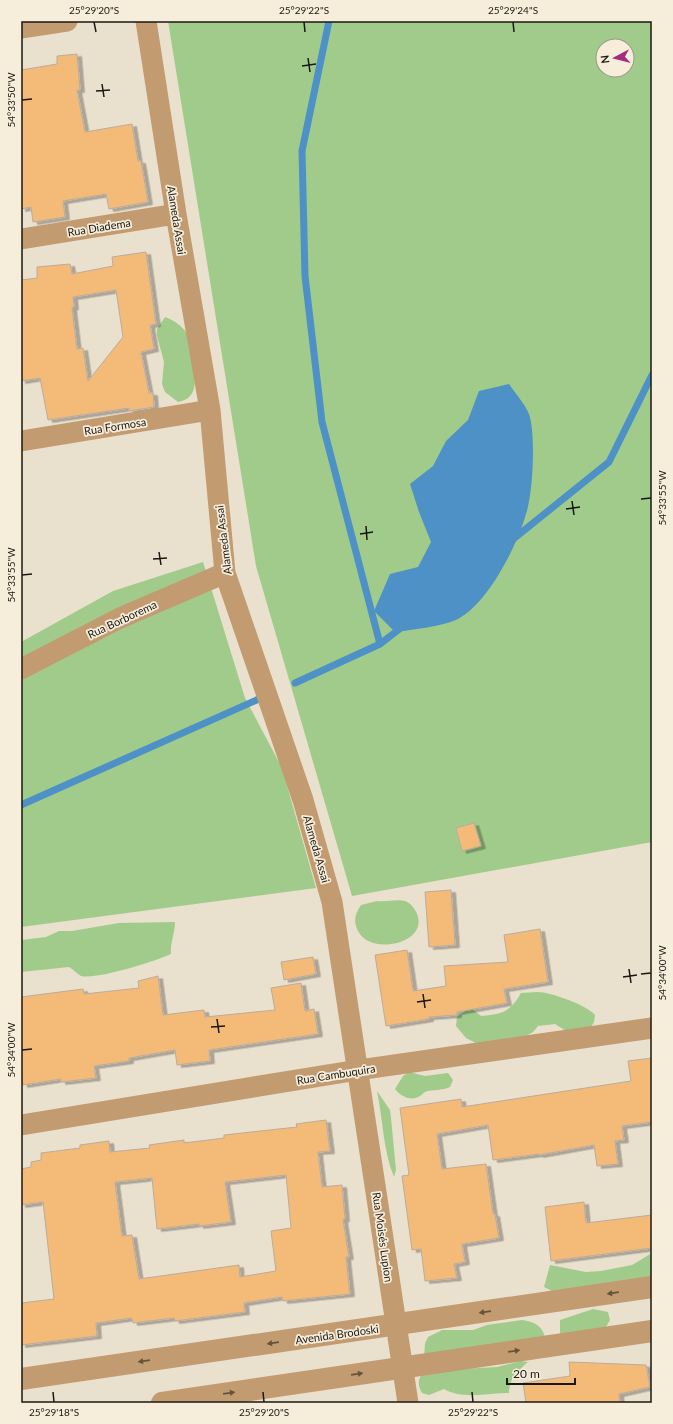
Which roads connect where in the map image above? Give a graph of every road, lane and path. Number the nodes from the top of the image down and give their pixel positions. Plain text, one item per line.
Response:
1 (68, 21) edge
2 (146, 21) edge
3 (21, 28) edge
4 (176, 214) junction
5 (21, 239) edge
6 (210, 410) junction
7 (21, 441) edge
8 (225, 573) junction
9 (21, 669) edge
10 (652, 1028) edge
11 (358, 1070) junction
12 (21, 1125) edge
13 (652, 1288) edge
14 (396, 1325) junction
15 (652, 1331) edge
16 (402, 1367) junction
17 (21, 1379) edge
18 (162, 1403) edge
19 (408, 1403) edge

1 - 3 street
2 - 4 street, Alameda Assai
4 - 5 street, Rua Diadema
4 - 6 street, Alameda Assai
6 - 7 street, Rua Formosa
6 - 8 street, Alameda Assai
8 - 9 street, Rua Borborema
8 - 11 street, Alameda Assai
10 - 11 street, Rua Cambuquira
11 - 12 street, Rua Cambuquira
11 - 14 street, Rua Moisés Lupion
13 -> 14 street, Avenida Brodoski
14 - 16 street, Rua Moisés Lupion
14 -> 17 street, Avenida Brodoski
16 -> 15 street
18 -> 16 street
16 - 19 street, Rua Moisés Lupion

